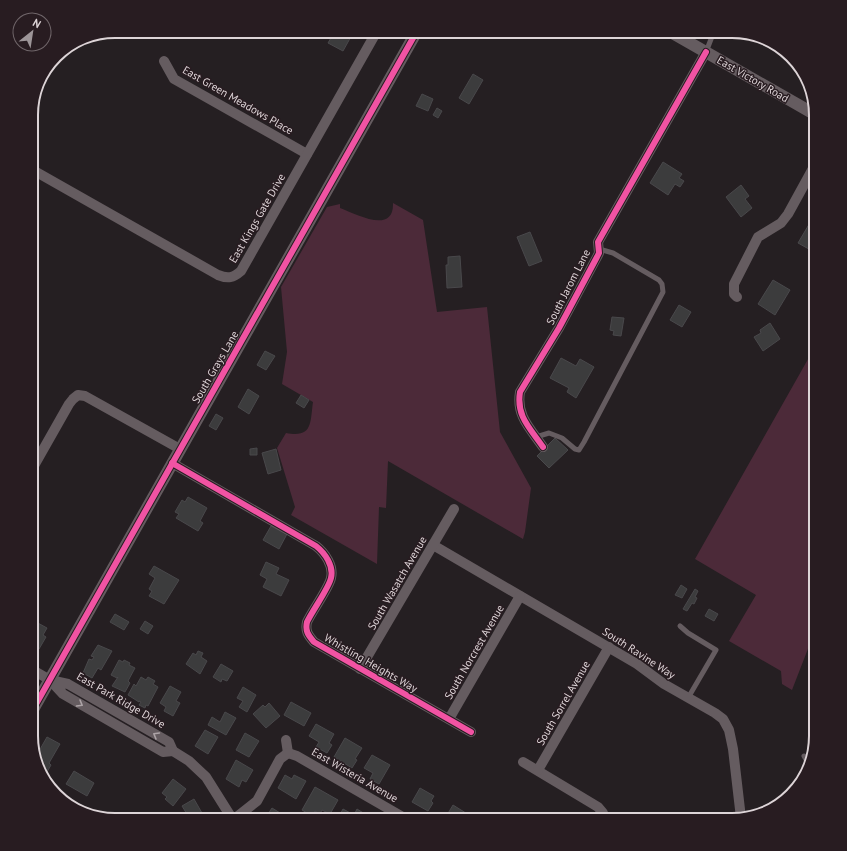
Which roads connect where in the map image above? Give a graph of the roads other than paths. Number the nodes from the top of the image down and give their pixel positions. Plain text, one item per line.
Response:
1 (373, 38) edge
2 (413, 38) edge
3 (681, 38) edge
4 (711, 38) edge
5 (706, 52) junction
6 (164, 61) dead end
7 (809, 111) edge
8 (307, 154) junction
9 (38, 173) edge
10 (809, 176) edge
11 (599, 249) junction
12 (737, 297) dead end
13 (536, 437) junction
14 (543, 447) dead end
15 (180, 449) junction
16 (38, 459) edge
17 (172, 463) junction
18 (454, 509) dead end
19 (432, 545) junction
20 (520, 596) junction
21 (680, 626) dead end
22 (609, 648) junction
23 (360, 669) junction
24 (38, 673) edge
25 (50, 680) junction
26 (688, 698) junction
27 (38, 701) edge
28 (448, 719) junction
29 (471, 732) dead end
30 (286, 740) dead end
31 (288, 753) junction
32 (804, 756) dead end
33 (806, 759) edge
34 (523, 762) dead end
35 (538, 770) junction
36 (740, 812) edge
37 (228, 813) edge
38 (241, 813) edge
39 (396, 813) edge
40 (602, 813) edge

1 - 8 street, East Kings Gate Drive
2 - 15 street, South Grays Lane
3 - 5 street, East Victory Road
4 - 5 lane
5 - 7 street, East Victory Road
5 - 11 street, South Jarom Lane
6 - 8 street, East Green Meadows Place
8 - 9 street, East Kings Gate Drive
10 - 12 street
11 - 13 street, South Jarom Lane
11 - 13 lane
13 - 14 street, South Jarom Lane
15 - 16 street
15 - 17 street, South Grays Lane
17 - 23 street, Whistling Heights Way
17 - 25 street, South Grays Lane
18 - 19 street, South Wasatch Avenue
19 - 20 street, South Ravine Way
19 - 23 street, South Wasatch Avenue
20 - 22 street, South Ravine Way
20 - 28 street, South Norcrest Avenue
21 - 26 lane
22 - 26 street, South Ravine Way
22 - 35 street, South Sorrel Avenue
23 - 28 street, Whistling Heights Way
24 - 25 street
25 - 27 street, South Grays Lane
25 - 37 street
26 - 36 street, South Ravine Way
28 - 29 street, Whistling Heights Way
30 - 31 street
31 - 38 street
31 - 39 street, East Wisteria Avenue
32 - 33 lane
34 - 35 street
35 - 40 street

